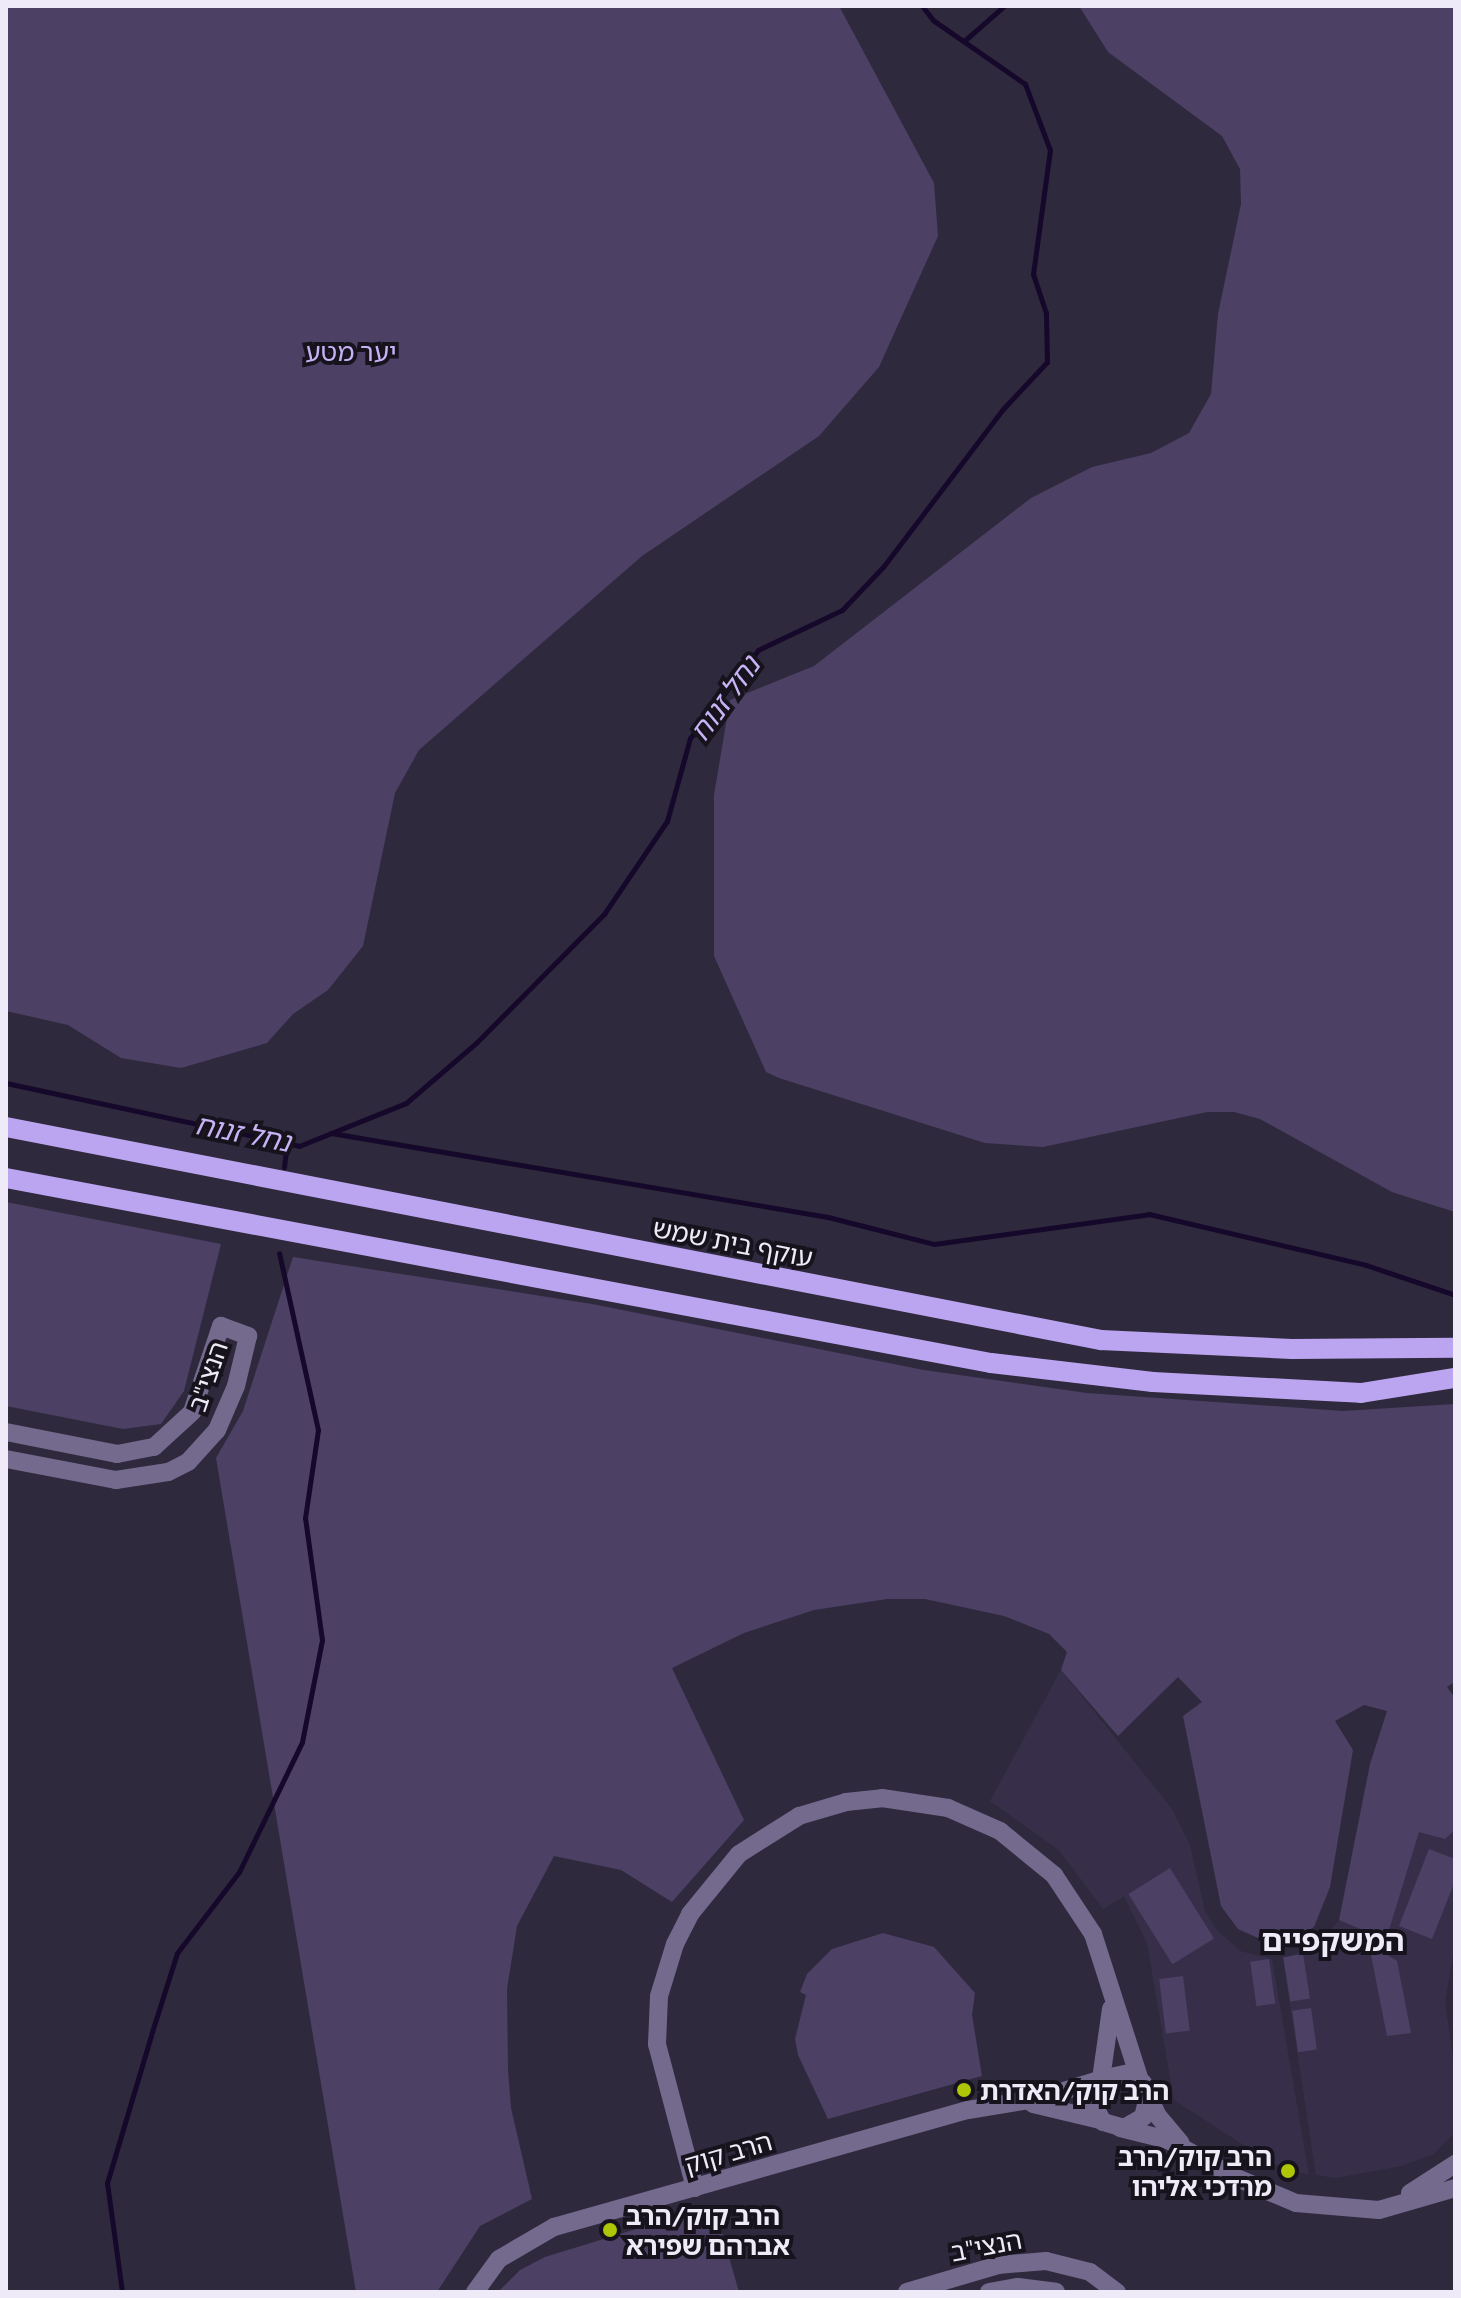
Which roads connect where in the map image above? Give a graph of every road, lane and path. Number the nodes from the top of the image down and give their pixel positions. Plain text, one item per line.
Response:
1 (6, 1127) edge
2 (6, 1178) edge
3 (1455, 1348) edge
4 (1455, 1378) edge
5 (6, 1432) edge
6 (6, 1459) edge
7 (1112, 1994) junction
8 (1100, 2080) junction
9 (1144, 2088) junction
10 (1018, 2102) junction
11 (1100, 2120) junction
12 (1120, 2128) junction
13 (1186, 2148) junction
14 (1455, 2164) edge
15 (695, 2188) junction
16 (1455, 2188) edge
17 (1361, 2209) junction
18 (475, 2292) edge
19 (907, 2292) edge
20 (989, 2292) edge
21 (1056, 2292) edge
22 (1117, 2292) edge

1 - 3 main road, עוקף בית שמש
2 - 4 main road
5 - 6 street, הנצי"ב
7 - 8 street
7 - 9 street
7 - 15 street
8 - 9 street
8 - 10 street, הרב קוק
8 - 11 street
9 - 12 street
9 - 13 street
10 - 11 street, הרב קוק
10 - 15 street, הרב קוק
11 - 12 street
12 - 13 street
13 - 17 street
14 - 17 street
15 - 18 street, הרב קוק
16 - 17 street
19 - 22 street, הנצי"ב
20 - 21 street, הנצי"ב

